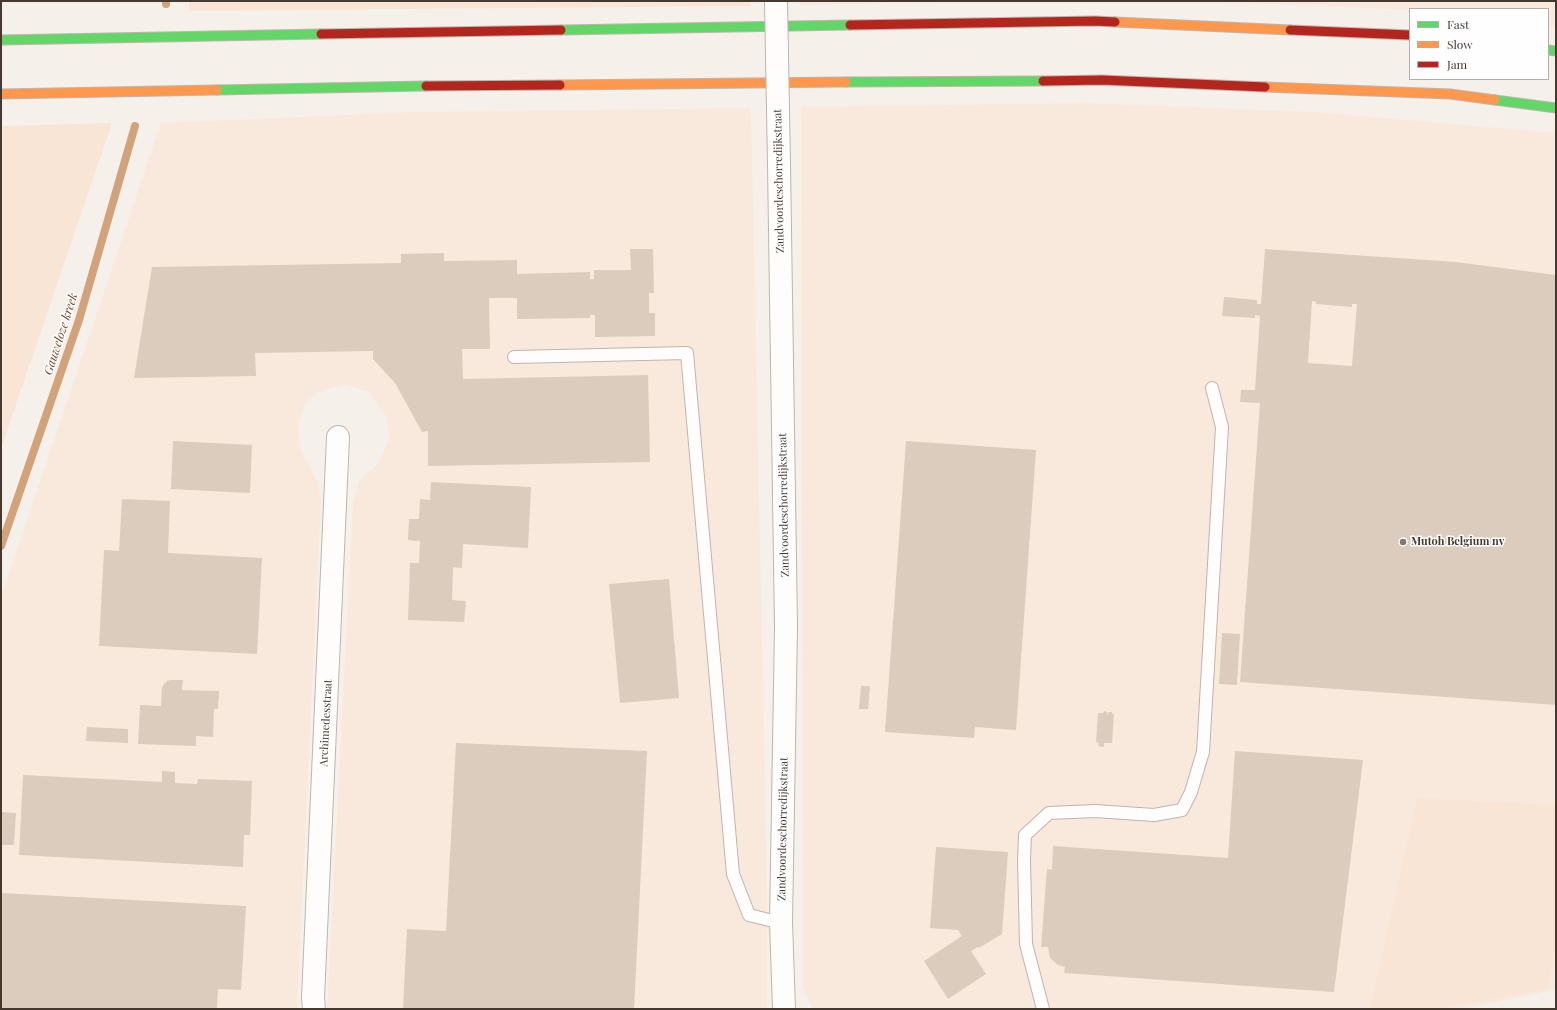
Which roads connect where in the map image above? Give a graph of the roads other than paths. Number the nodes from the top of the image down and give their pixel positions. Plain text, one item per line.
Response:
1 (776, 1) edge
2 (1409, 35) edge
3 (1, 40) edge
4 (1, 94) edge
5 (1556, 108) edge
6 (514, 357) dead end
7 (1212, 388) dead end
8 (338, 437) dead end
9 (781, 922) junction
10 (314, 1009) edge
11 (784, 1009) edge
12 (1043, 1009) edge

1 - 9 street, Zandvoordeschorredijkstraat, bridge
2 - 3 highway
4 - 5 highway
6 - 9 lane
7 - 12 lane
8 - 10 street, Archimedesstraat
9 - 11 street, Zandvoordeschorredijkstraat

